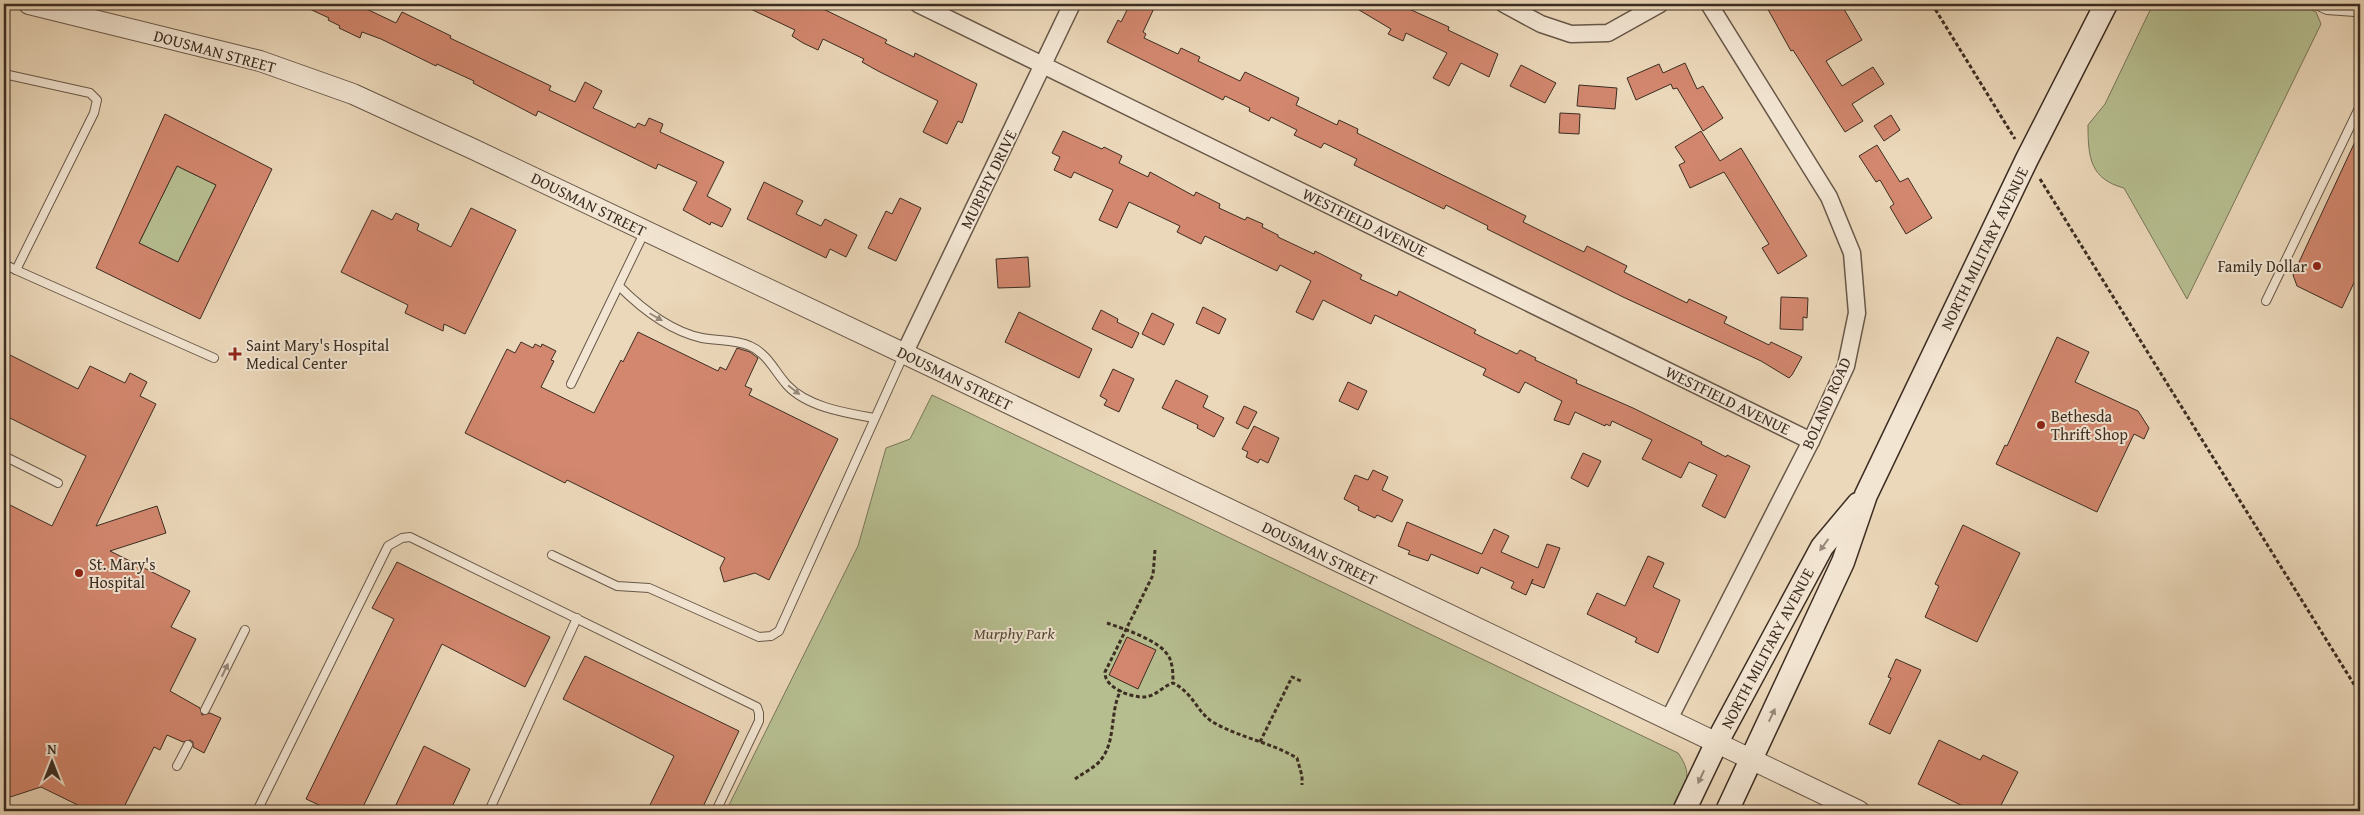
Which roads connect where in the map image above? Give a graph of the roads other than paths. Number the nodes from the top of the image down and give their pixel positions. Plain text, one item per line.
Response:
1 (30, 4) edge
2 (918, 4) edge
3 (1072, 4) edge
4 (1504, 4) edge
5 (1660, 4) edge
6 (1708, 4) edge
7 (2106, 4) edge
8 (2314, 4) edge
9 (2346, 4) edge
10 (2357, 13) edge
11 (1044, 64) junction
12 (4, 74) edge
13 (2360, 106) edge
14 (645, 231) junction
15 (4, 264) edge
16 (16, 270) junction
17 (619, 286) junction
18 (2266, 301) dead end
19 (904, 354) junction
20 (214, 358) dead end
21 (570, 384) dead end
22 (874, 418) junction
23 (1811, 441) junction
24 (4, 456) edge
25 (58, 483) dead end
26 (1866, 495) junction
27 (552, 555) dead end
28 (577, 618) junction
29 (245, 630) dead end
30 (205, 710) dead end
31 (1669, 720) junction
32 (1717, 742) junction
33 (188, 745) dead end
34 (1751, 760) junction
35 (177, 766) dead end
36 (259, 810) edge
37 (489, 811) edge
38 (716, 811) edge
39 (1684, 811) edge
40 (1727, 811) edge
41 (1859, 811) edge

1 - 14 street, DOUSMAN STREET
2 - 11 street, WESTFIELD AVENUE
3 - 11 street, MURPHY DRIVE
4 - 5 street
6 - 23 street, BOLAND ROAD
7 - 26 main road, NORTH MILITARY AVENUE
8 - 10 lane
9 - 10 lane
11 - 19 street, MURPHY DRIVE
11 - 23 street, WESTFIELD AVENUE
12 - 16 lane
13 - 18 lane
14 - 17 lane
14 - 19 street, DOUSMAN STREET
15 - 16 lane
16 - 20 lane
17 - 21 lane
17 -> 22 lane
19 - 22 lane
19 - 31 street, DOUSMAN STREET
22 - 27 lane
23 - 31 street, BOLAND ROAD
24 - 25 lane
26 -> 32 main road, NORTH MILITARY AVENUE
34 -> 26 main road, NORTH MILITARY AVENUE
28 - 36 lane
28 - 37 lane
28 - 38 lane
30 -> 29 lane
31 - 32 street, DOUSMAN STREET
32 - 34 street, DOUSMAN STREET
32 -> 39 main road, NORTH MILITARY AVENUE
33 - 35 lane
34 - 40 main road, NORTH MILITARY AVENUE
34 - 41 street, DOUSMAN STREET

